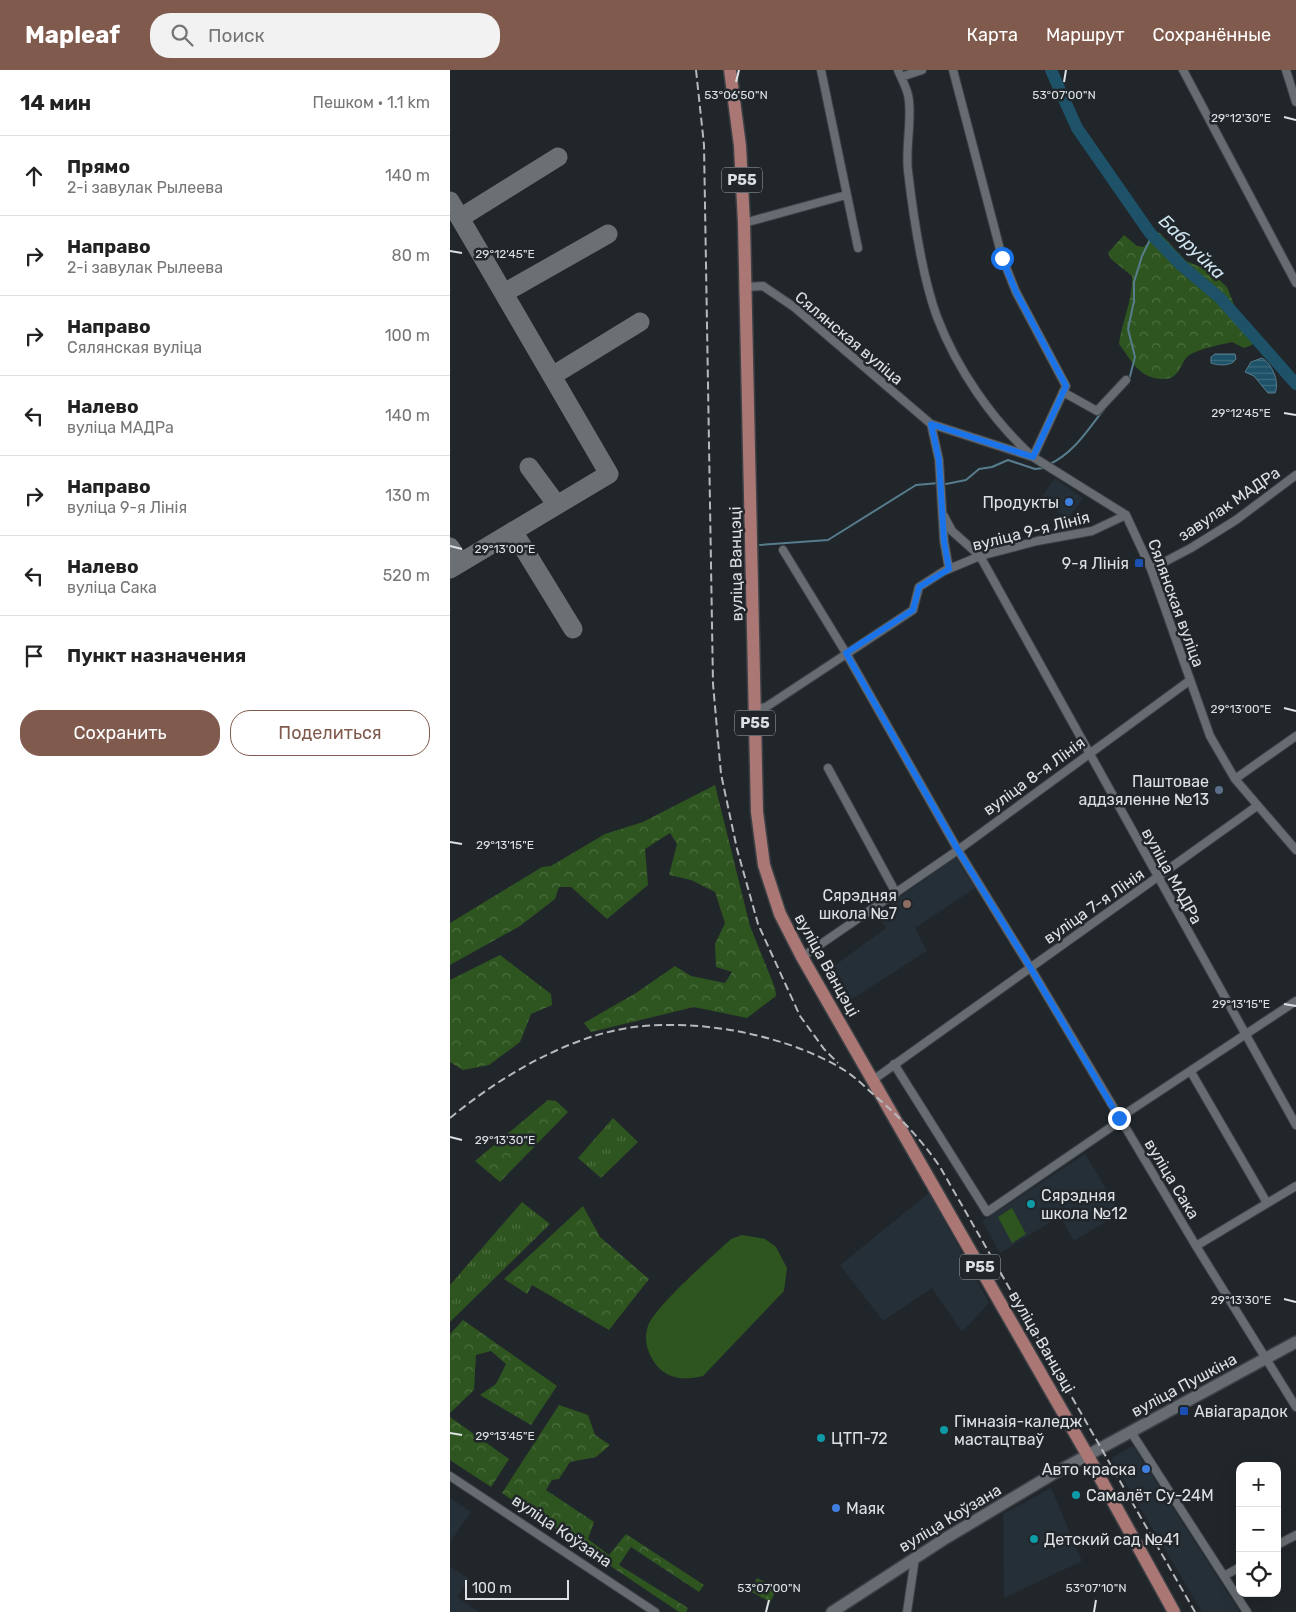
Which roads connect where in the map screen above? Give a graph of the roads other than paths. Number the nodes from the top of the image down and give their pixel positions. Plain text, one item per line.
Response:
1 (730, 70) edge
2 (821, 70) edge
3 (922, 70) edge
4 (953, 70) edge
5 (1184, 70) edge
6 (1286, 70) edge
7 (899, 74) edge
8 (1296, 102) edge
9 (846, 195) junction
10 (744, 223) junction
11 (858, 248) dead end
12 (1296, 283) edge
13 (747, 287) junction
14 (1126, 380) dead end
15 (1063, 392) junction
16 (931, 424) junction
17 (1033, 457) junction
18 (1296, 475) edge
19 (1126, 515) junction
20 (944, 516) junction
21 (783, 550) dead end
22 (980, 556) junction
23 (949, 569) junction
24 (1152, 569) junction
25 (846, 653) junction
26 (1189, 681) junction
27 (754, 709) junction
28 (1296, 736) edge
29 (1089, 753) junction
30 (828, 768) dead end
31 (1235, 779) junction
32 (1257, 806) junction
33 (958, 850) junction
34 (1296, 850) edge
35 (1158, 878) junction
36 (896, 893) junction
37 (802, 956) junction
38 (1030, 967) junction
39 (1296, 1001) edge
40 (1245, 1036) junction
41 (894, 1064) junction
42 (1190, 1072) junction
43 (873, 1080) junction
44 (1120, 1120) junction
45 (1296, 1125) edge
46 (1296, 1186) edge
47 (1268, 1202) junction
48 (1196, 1246) junction
49 (1296, 1342) edge
50 (1266, 1359) junction
51 (1296, 1407) edge
52 (1131, 1432) junction
53 (1088, 1456) junction
54 (450, 1476) edge
55 (1296, 1534) edge
56 (1281, 1543) edge
57 (915, 1558) junction
58 (1236, 1569) edge
59 (1224, 1576) junction
60 (655, 1612) edge
61 (832, 1612) edge
62 (907, 1612) edge
63 (1174, 1612) edge
64 (1246, 1612) edge

1 - 10 main road, вуліца Ванцэці / Р55
2 - 9 street
3 - 7 street
4 - 15 street
5 - 12 street
6 - 8 street
7 - 17 street
9 - 10 street
9 - 11 street
10 - 13 main road, вуліца Ванцэці / Р55
13 - 16 street, Сялянская вуліца
13 - 27 main road, вуліца Ванцэці / Р55
14 - 15 street
15 - 17 street
16 - 17 street, Сялянская вуліца
16 - 20 street, вуліца МАДРа
17 - 19 street, Сялянская вуліца
18 - 24 street, завулак МАДРа
19 - 22 street, вуліца 9-я Лінія
19 - 24 street, Сялянская вуліца
20 - 22 street, вуліца МАДРа
20 - 23 street, вуліца МАДРа
21 - 25 street, вуліца Сака
22 - 23 street, вуліца 9-я Лінія
22 - 29 street, вуліца МАДРа
23 - 25 street, вуліца 9-я Лінія
24 - 26 street, Сялянская вуліца
25 - 27 street, вуліца 9-я Лінія
25 - 33 street, вуліца Сака
26 - 29 street, вуліца 8-я Лінія
26 - 31 street, Сялянская вуліца
27 - 37 main road, вуліца Ванцэці / Р55
28 - 31 street
29 - 33 street, вуліца 8-я Лінія
29 - 35 street, вуліца МАДРа
30 - 36 street
31 - 32 street, Сялянская вуліца
32 - 34 street, Сялянская вуліца
32 - 35 street, вуліца 7-я Лінія
33 - 36 street, вуліца 8-я Лінія
33 - 38 street, вуліца Сака
35 - 38 street, вуліца 7-я Лінія
35 - 40 street, вуліца МАДРа
36 - 37 street, вуліца 8-я Лінія
37 - 43 main road, вуліца Ванцэці / Р55
38 - 41 street, вуліца 7-я Лінія
38 - 44 street, вуліца Сака
39 - 40 street
40 - 42 street
40 - 45 street, вуліца МАДРа
41 - 43 street, вуліца 7-я Лінія
41 - 44 street
42 - 44 street
42 - 47 street
43 - 53 main road, вуліца Ванцэці / Р55
44 - 48 street, вуліца Сака
46 - 47 street
47 - 48 street
48 - 50 street, вуліца Сака
49 - 50 street, вуліца Пушкіна
50 - 51 street, вуліца Сака
50 - 52 street, вуліца Пушкіна
52 - 53 street, вуліца Пушкіна
52 - 59 street
53 - 57 street, вуліца Коўзана
53 - 63 main road, вуліца Ванцэці / Р55
54 - 60 street, вуліца Коўзана
55 - 56 street
57 - 61 street, вуліца Коўзана
57 - 62 street
58 - 59 street
59 - 64 street

